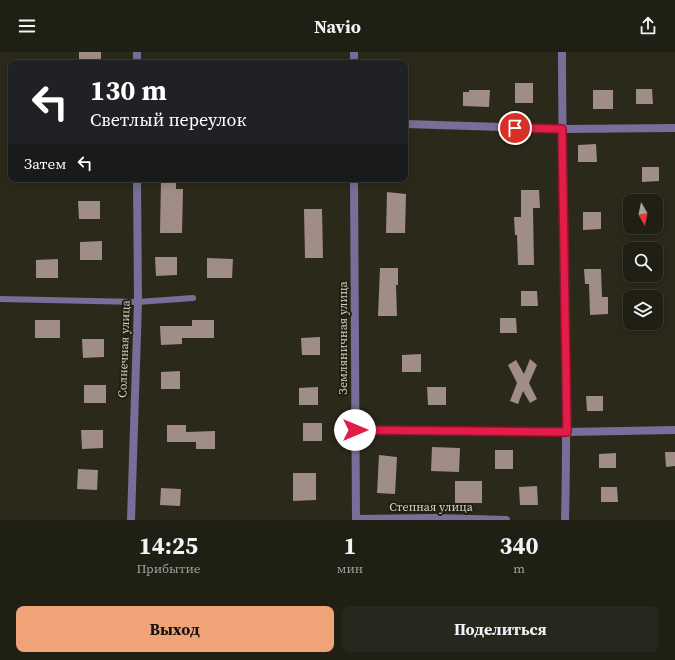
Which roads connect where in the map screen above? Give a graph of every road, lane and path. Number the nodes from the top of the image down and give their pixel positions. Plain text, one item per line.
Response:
1 (562, 52) edge
2 (408, 124) edge
3 (675, 128) edge
4 (562, 129) junction
5 (138, 182) edge
6 (354, 182) edge
7 (193, 298) dead end
8 (0, 299) edge
9 (138, 302) junction
10 (355, 430) junction
11 (675, 430) edge
12 (567, 432) junction
13 (131, 520) edge
14 (356, 520) edge
15 (506, 520) edge
16 (565, 520) edge

1 - 4 street
2 - 4 street
3 - 4 street
4 - 12 street
5 - 9 street, Солнечная улица
6 - 10 street, Земляничная улица
7 - 9 lane
8 - 9 lane
9 - 13 street, Солнечная улица
10 - 12 street
10 - 14 street, Земляничная улица
11 - 12 street
12 - 16 street
14 - 15 street, Степная улица

